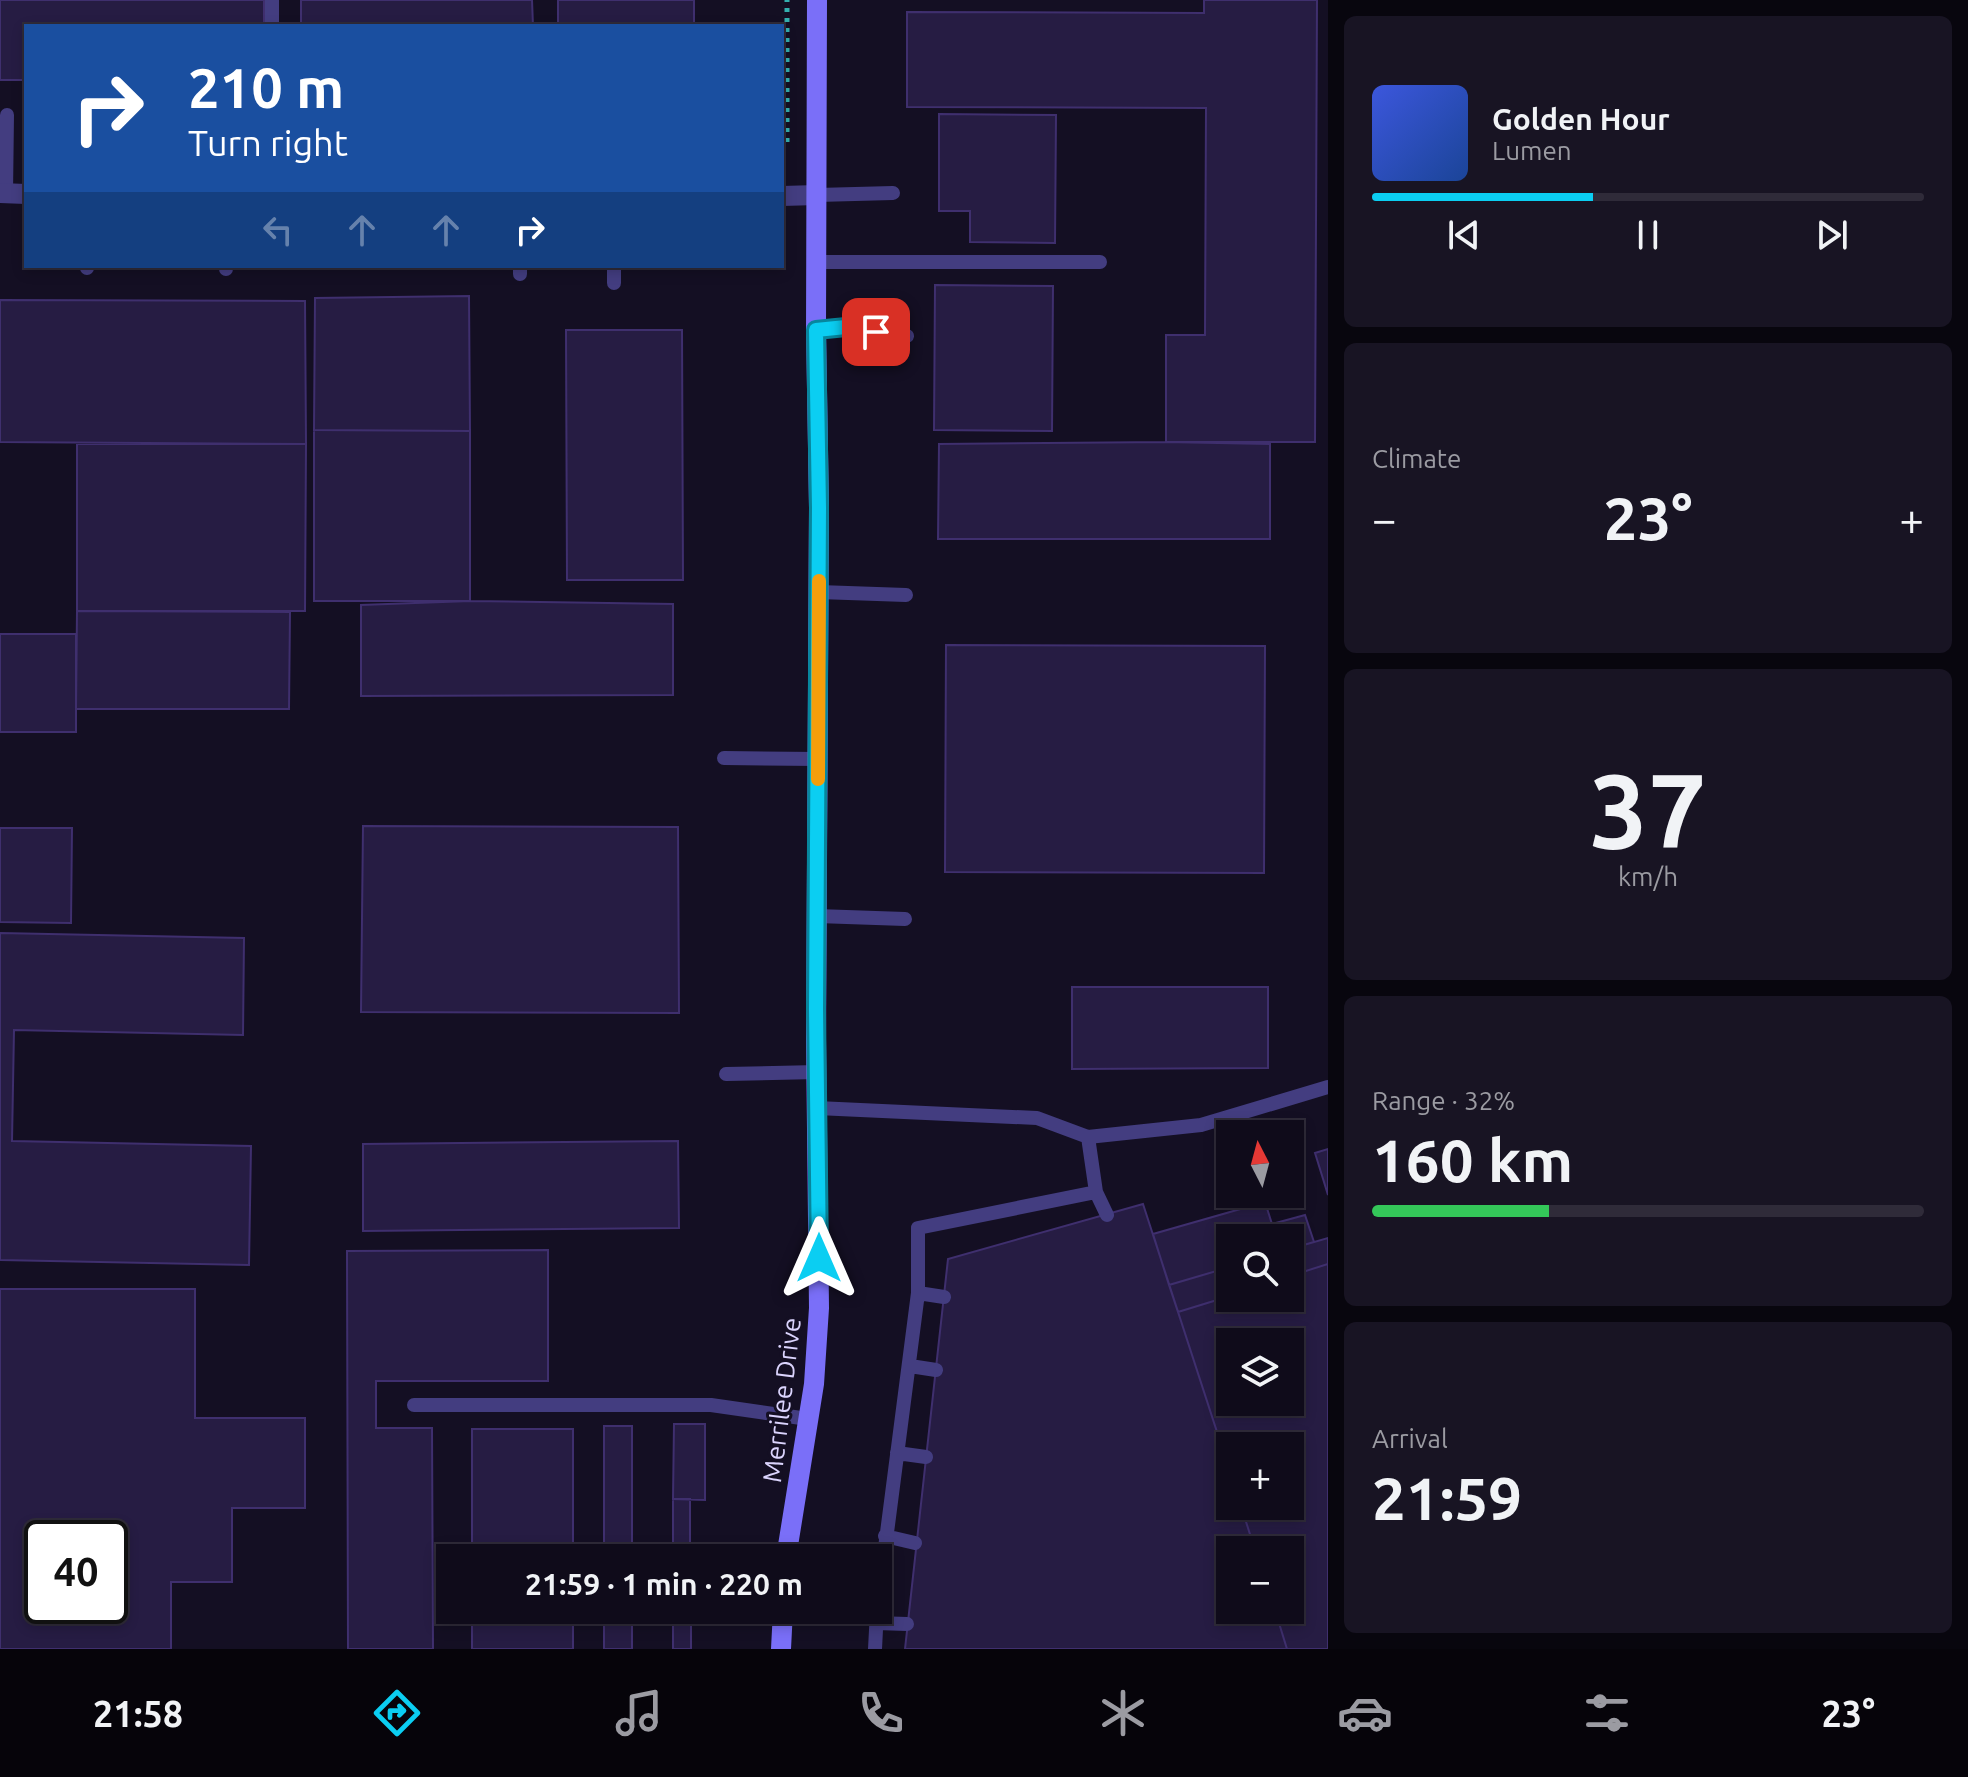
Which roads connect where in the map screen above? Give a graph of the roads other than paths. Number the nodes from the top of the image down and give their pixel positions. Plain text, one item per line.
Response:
1 (272, 0) edge
2 (817, 0) edge
3 (272, 24) edge
4 (7, 115) dead end
5 (893, 193) dead end
6 (11, 194) edge
7 (817, 195) junction
8 (784, 196) edge
9 (817, 262) junction
10 (1100, 262) dead end
11 (614, 268) edge
12 (614, 283) dead end
13 (816, 330) junction
14 (907, 336) dead end
15 (819, 592) junction
16 (906, 595) dead end
17 (724, 758) dead end
18 (818, 759) junction
19 (817, 916) junction
20 (905, 919) dead end
21 (817, 1072) junction
22 (726, 1074) dead end
23 (1328, 1087) edge
24 (817, 1108) junction
25 (1088, 1137) junction
26 (1096, 1192) junction
27 (1107, 1215) dead end
28 (918, 1293) junction
29 (944, 1297) dead end
30 (910, 1366) junction
31 (936, 1370) dead end
32 (414, 1405) dead end
33 (808, 1419) junction
34 (897, 1453) junction
35 (926, 1457) dead end
36 (885, 1536) junction
37 (915, 1543) dead end
38 (788, 1544) edge
39 (884, 1544) edge
40 (892, 1620) edge
41 (782, 1624) edge
42 (876, 1624) edge
43 (907, 1624) dead end
44 (781, 1649) edge
45 (875, 1649) edge

1 - 3 lane
2 - 7 street, Merrilee Drive
4 - 6 lane
5 - 7 lane
7 - 8 street
7 - 9 street, Merrilee Drive
9 - 10 lane
9 - 13 street, Merrilee Drive
11 - 12 lane
13 - 14 lane
13 - 15 street, Merrilee Drive
15 - 16 lane
15 - 18 street, Merrilee Drive
17 - 18 lane
18 - 19 street, Merrilee Drive
19 - 20 lane
19 - 21 street, Merrilee Drive
21 - 22 lane
21 - 24 street, Merrilee Drive
23 - 25 lane
24 - 25 lane
24 - 33 street, Merrilee Drive
25 - 26 lane
26 - 27 lane
26 - 28 lane
28 - 29 lane
28 - 30 lane
30 - 31 lane
30 - 34 lane
32 - 33 lane
33 - 38 street, Merrilee Drive
34 - 35 lane
34 - 36 lane
36 - 37 lane
36 - 39 lane
40 - 43 lane
41 - 44 street
42 - 45 lane

